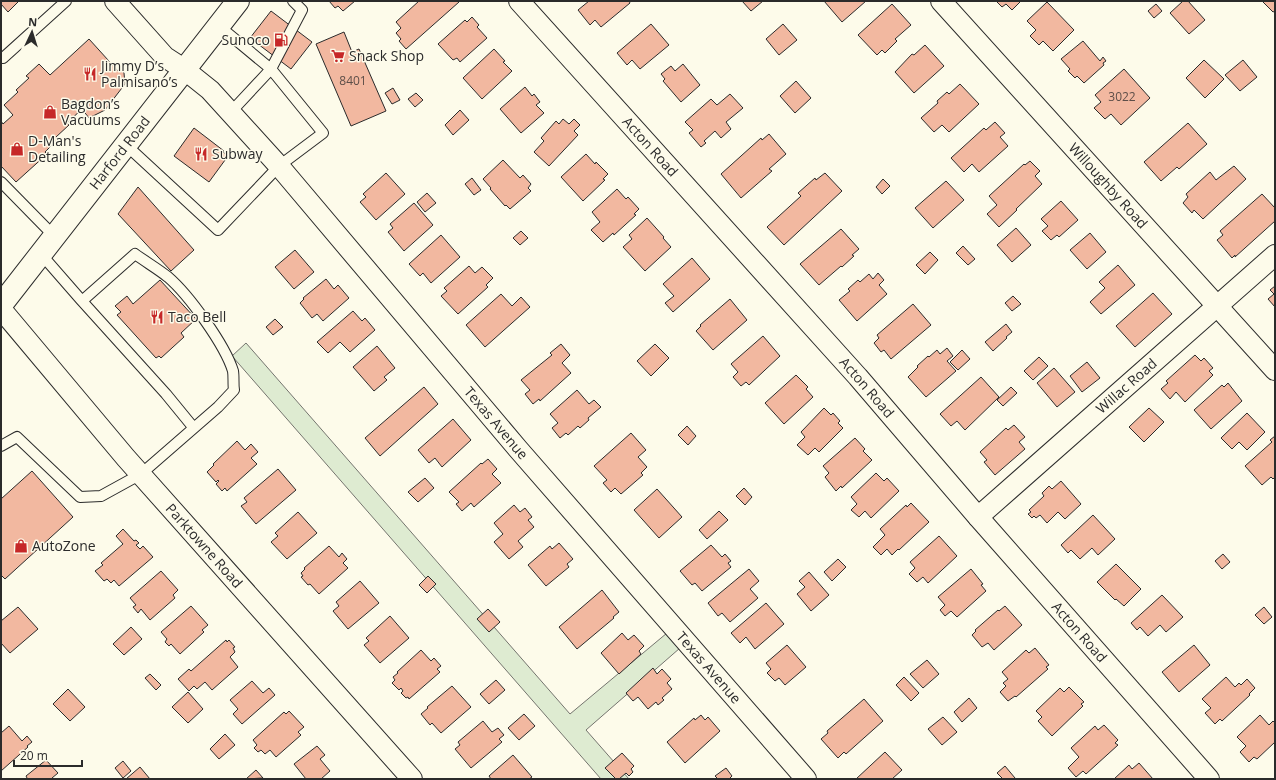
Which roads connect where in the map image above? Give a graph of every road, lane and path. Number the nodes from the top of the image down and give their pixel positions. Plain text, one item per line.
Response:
1 (66, 1) edge
2 (115, 1) edge
3 (238, 1) edge
4 (293, 1) edge
5 (519, 1) edge
6 (941, 1) edge
7 (219, 26) junction
8 (3, 58) dead end
9 (271, 69) junction
10 (185, 70) junction
11 (230, 113) junction
12 (126, 145) junction
13 (279, 166) junction
14 (1, 182) edge
15 (54, 237) junction
16 (41, 254) junction
17 (1275, 255) edge
18 (82, 301) junction
19 (1, 306) edge
20 (1217, 307) junction
21 (1, 309) edge
22 (1275, 370) edge
23 (193, 427) junction
24 (1, 446) edge
25 (141, 474) junction
26 (978, 517) junction
27 (412, 779) edge
28 (806, 779) edge
29 (1209, 779) edge

1 - 8 lane
2 - 10 street, Texas Avenue
3 - 7 main road, Harford Road
4 - 9 lane
5 - 26 street, Acton Road
6 - 20 street, Willoughby Road
7 - 9 lane
7 - 10 main road, Harford Road
9 - 11 lane
9 - 13 lane
10 - 11 street, Texas Avenue
10 - 12 main road, Harford Road
11 - 13 street, Texas Avenue
12 - 13 lane
12 - 15 main road, Harford Road
13 - 28 street, Texas Avenue
14 - 15 lane
15 - 16 main road, Harford Road
16 - 18 lane
16 - 19 main road, Harford Road
17 - 20 street, Willac Road
18 - 23 lane
18 - 23 lane
20 - 22 street, Willoughby Road
20 - 26 street, Willac Road
21 - 25 street, Parktowne Road
23 - 25 lane
24 - 25 lane
25 - 27 street, Parktowne Road
26 - 29 street, Acton Road

